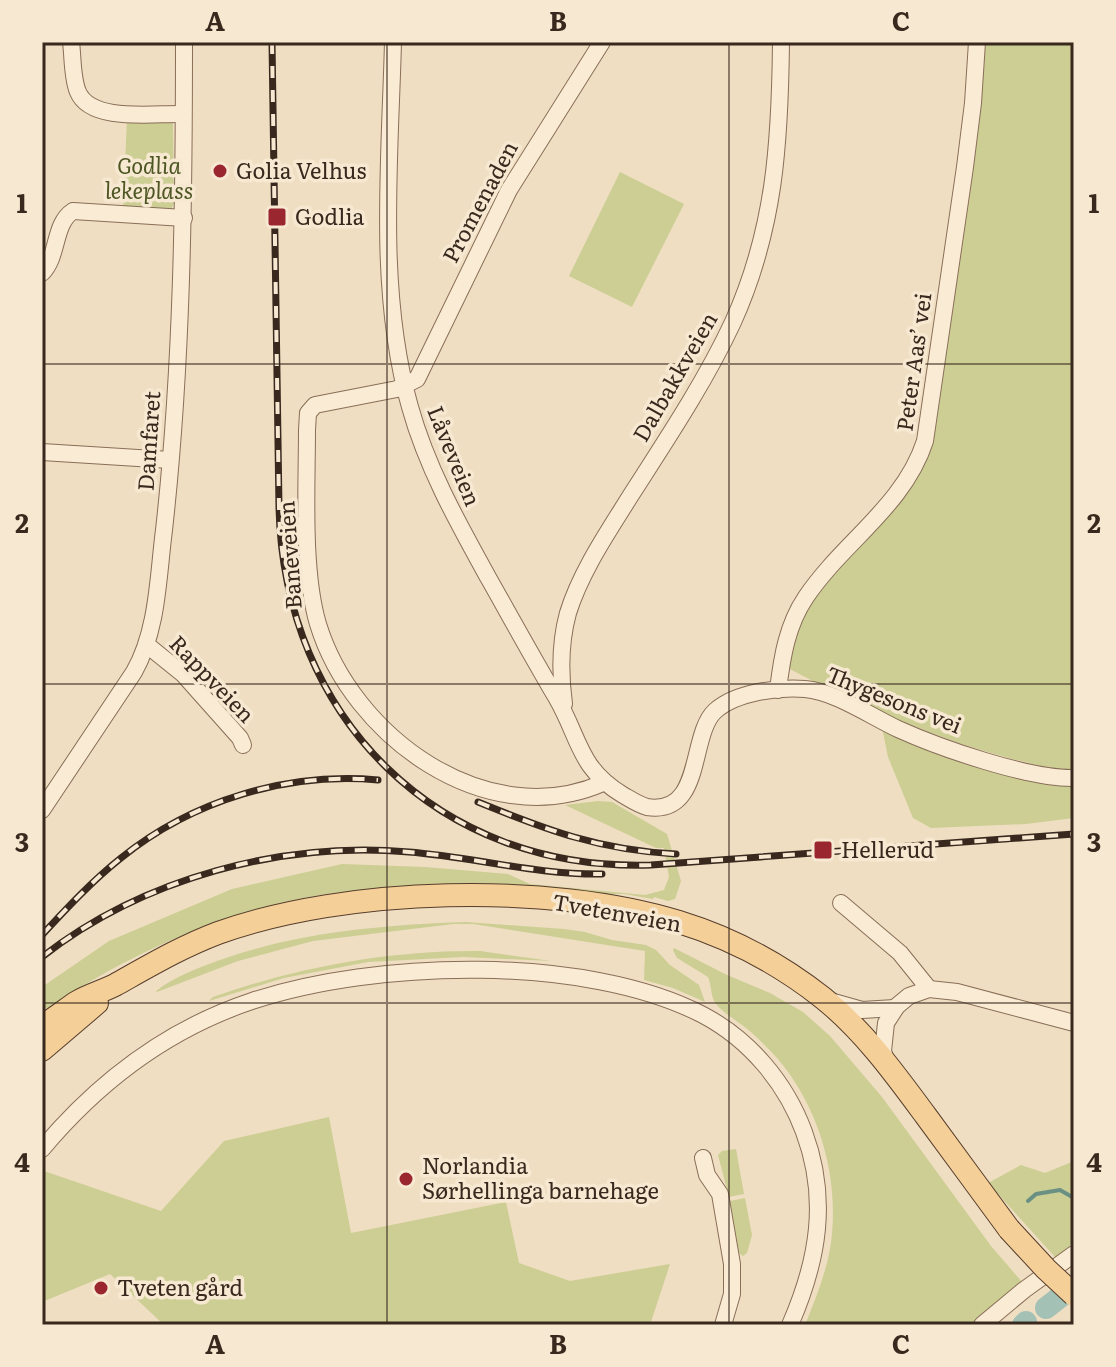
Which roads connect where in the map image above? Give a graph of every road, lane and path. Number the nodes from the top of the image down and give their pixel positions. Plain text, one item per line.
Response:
1 (71, 42) edge
2 (184, 42) edge
3 (393, 42) edge
4 (602, 42) edge
5 (781, 42) edge
6 (977, 42) edge
7 (183, 114) junction
8 (184, 218) junction
9 (42, 273) edge
10 (405, 386) junction
11 (42, 452) edge
12 (170, 460) junction
13 (147, 645) junction
14 (778, 690) junction
15 (567, 717) junction
16 (243, 745) dead end
17 (1074, 778) edge
18 (603, 783) junction
19 (663, 806) joint
20 (42, 810) edge
21 (841, 903) dead end
22 (115, 985) junction
23 (929, 989) junction
24 (824, 999) junction
25 (895, 1008) junction
26 (1074, 1023) edge
27 (42, 1026) edge
28 (42, 1050) edge
29 (888, 1065) junction
30 (42, 1149) edge
31 (703, 1158) dead end
32 (1074, 1254) edge
33 (1074, 1295) edge
34 (723, 1325) edge
35 (790, 1325) edge
36 (982, 1325) edge

1 - 7 street
2 - 7 street, Damfaret
3 - 10 street, Låveveien
4 - 10 street, Promenaden
5 - 15 street, Dalbakkveien
6 - 14 street, Peter Aas’ vei
7 - 8 street, Damfaret
8 - 9 street
8 - 12 street, Damfaret
10 - 15 street, Låveveien
10 - 18 street, Baneveien
11 - 12 street
12 - 13 street, Damfaret
13 - 16 street, Rappveien
13 - 20 street, Damfaret
14 - 17 street, Thygesons vei
14 - 19 street, Thygesons vei
15 - 18 street, Låveveien
18 - 19 street, Låveveien
21 - 23 street
22 - 24 main road, Tvetenveien
22 - 27 main road, Tvetenveien
22 - 28 main road, Tvetenveien
23 - 25 street
23 - 26 street
24 - 25 street
24 - 29 main road, Tvetenveien
25 - 29 street
29 - 33 main road, Tvetenveien, bridge
30 - 35 street
31 - 34 street
32 - 36 street

